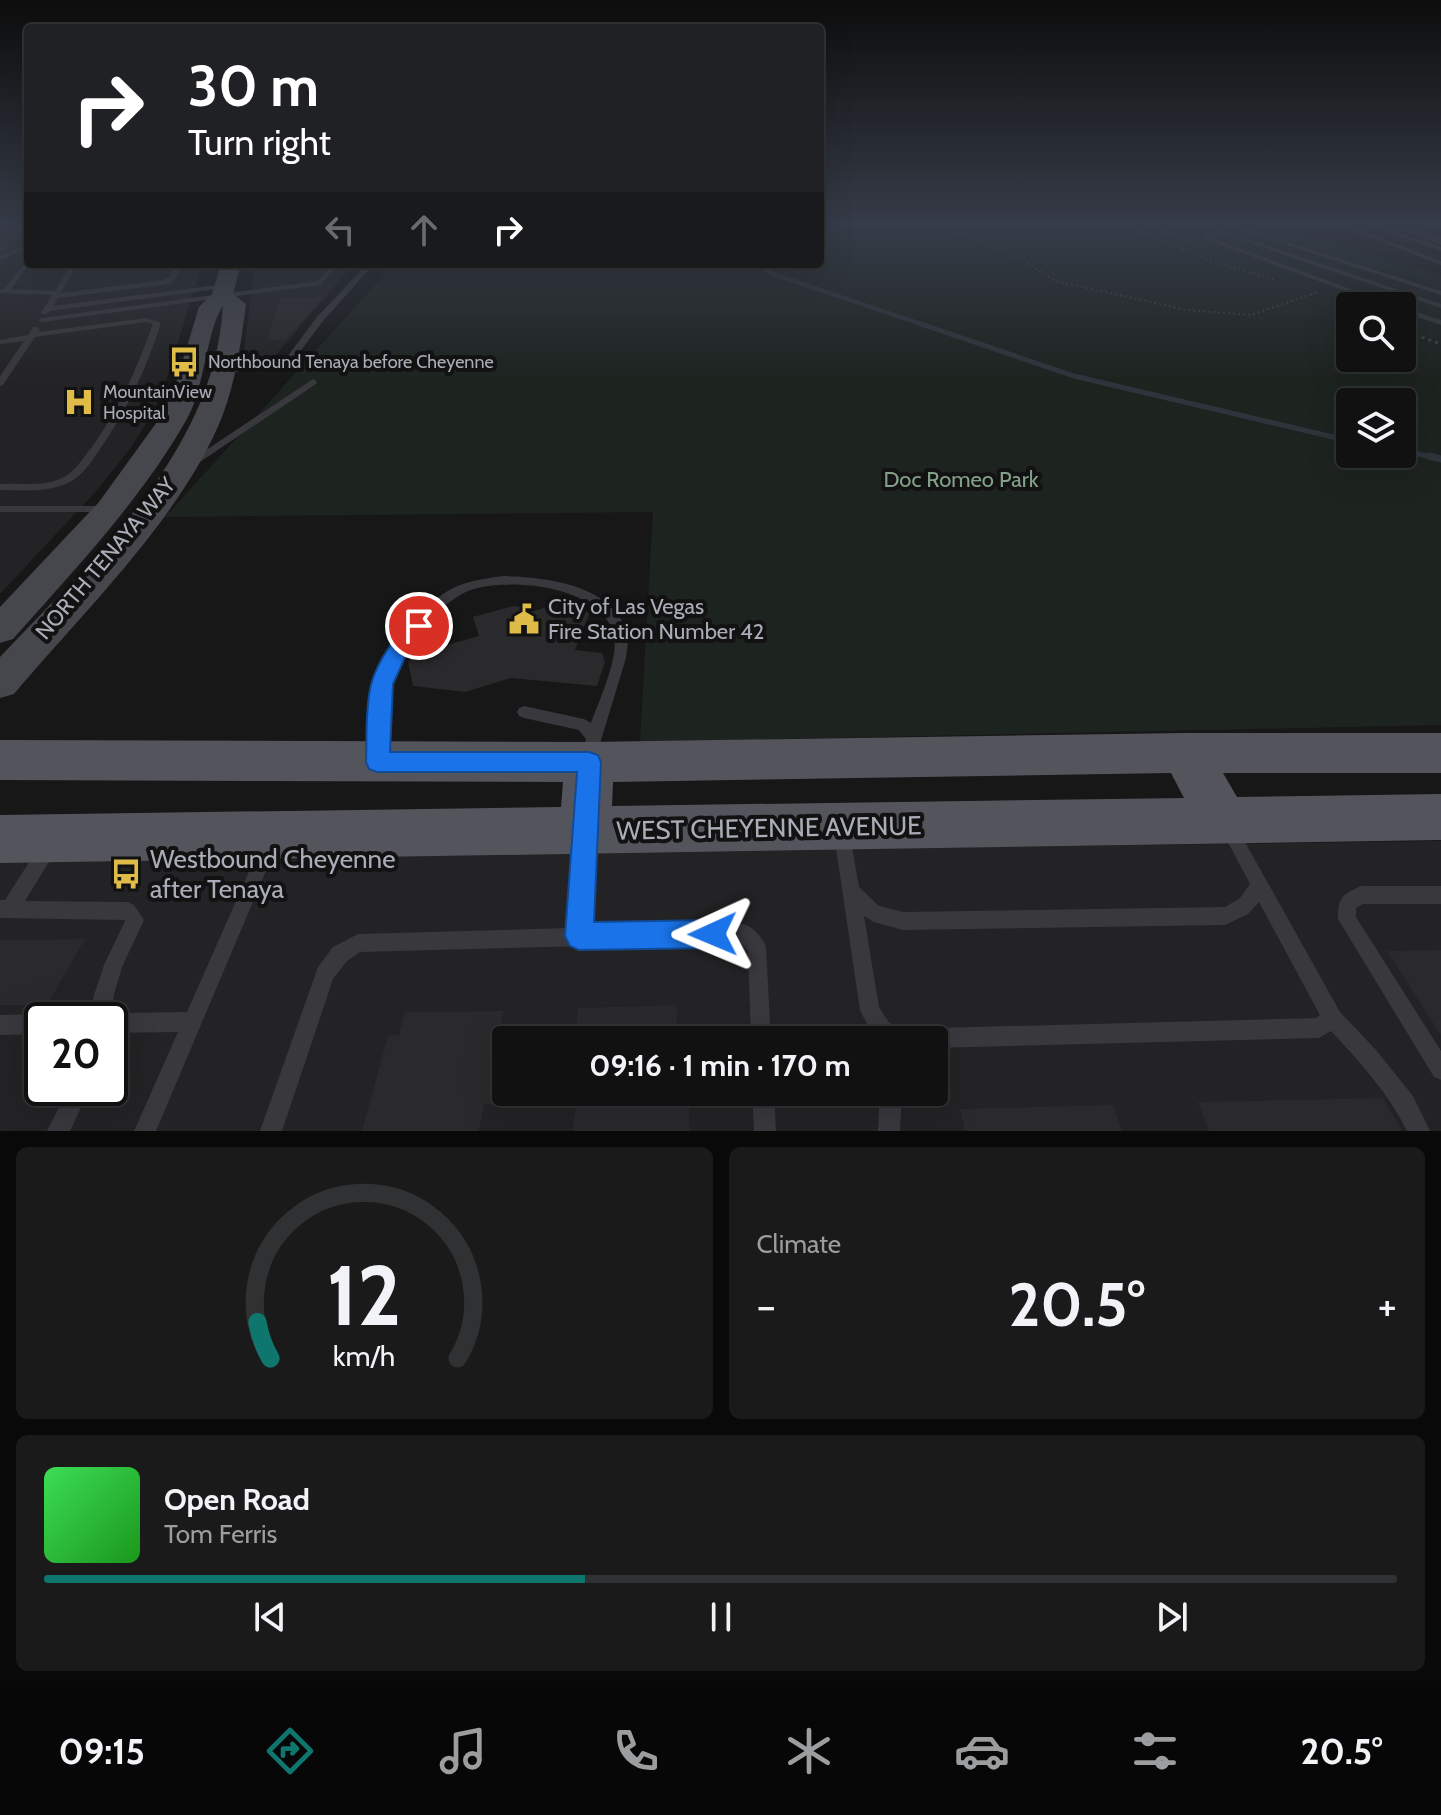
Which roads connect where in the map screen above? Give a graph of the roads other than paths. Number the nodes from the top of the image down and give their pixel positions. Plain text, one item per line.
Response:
1 (67, 276) edge
2 (173, 276) edge
3 (228, 276) edge
4 (326, 276) edge
5 (360, 276) edge
6 (1309, 276) edge
7 (1351, 276) edge
8 (1388, 276) edge
9 (3, 291) edge
10 (224, 291) junction
11 (1354, 292) edge
12 (1441, 293) edge
13 (56, 295) junction
14 (1441, 306) edge
15 (47, 309) junction
16 (1416, 314) edge
17 (42, 320) junction
18 (1441, 323) edge
19 (31, 336) junction
20 (0, 342) edge
21 (222, 372) junction
22 (313, 382) dead end
23 (0, 383) edge
24 (176, 472) junction
25 (0, 487) edge
26 (0, 509) edge
27 (110, 509) junction
28 (0, 630) edge
29 (0, 683) edge
30 (524, 712) dead end
31 (591, 749) junction
32 (1185, 753) junction
33 (1441, 753) edge
34 (0, 760) edge
35 (377, 762) junction
36 (1223, 820) junction
37 (1436, 823) edge
38 (841, 828) junction
39 (585, 830) junction
40 (273, 835) junction
41 (0, 839) edge
42 (54, 839) junction
43 (1259, 884) junction
44 (851, 891) junction
45 (1441, 895) edge
46 (5, 909) edge
47 (579, 936) junction
48 (104, 1002) edge
49 (1332, 1018) junction
50 (128, 1021) edge
51 (192, 1022) junction
52 (24, 1024) edge
53 (0, 1025) edge
54 (760, 1026) edge
55 (880, 1026) edge
56 (948, 1038) edge
57 (1441, 1070) edge
58 (71, 1106) edge
59 (764, 1106) edge
60 (890, 1106) edge
61 (58, 1131) edge
62 (145, 1131) edge
63 (271, 1131) edge
64 (765, 1131) edge
65 (889, 1131) edge
66 (1419, 1131) edge

1 - 13 lane
2 - 13 lane
3 - 10 main road, NORTH TENAYA WAY
4 - 10 lane
5 - 21 lane
6 - 11 lane
7 - 14 lane
8 - 12 lane
9 - 13 lane
10 - 15 lane
10 - 17 lane
10 - 21 main road, NORTH TENAYA WAY
10 - 27 main road, NORTH TENAYA WAY
13 - 15 lane
15 - 17 lane
16 - 18 lane
17 - 19 lane
19 - 20 lane
19 - 23 lane
19 - 25 lane
21 - 24 main road, NORTH TENAYA WAY
22 - 24 lane
24 - 29 main road, NORTH TENAYA WAY
26 - 27 lane
27 - 28 main road, NORTH TENAYA WAY
30 - 31 lane
31 - 32 main road
31 - 35 main road
31 - 35 lane
31 - 39 main road
32 - 33 main road
32 - 36 main road
34 - 35 main road
36 - 37 main road, WEST CHEYENNE AVENUE
36 - 38 main road, WEST CHEYENNE AVENUE
36 - 43 lane
38 - 39 main road, WEST CHEYENNE AVENUE
38 - 44 lane
39 - 40 main road, WEST CHEYENNE AVENUE
39 - 47 lane
40 - 42 main road, WEST CHEYENNE AVENUE
40 - 51 lane
41 - 42 main road, WEST CHEYENNE AVENUE
42 - 46 lane
43 - 44 lane
43 - 49 lane
44 - 55 lane
45 - 57 lane
46 - 48 lane
47 - 54 lane
47 - 63 lane
49 - 56 lane
49 - 66 lane
50 - 51 lane
51 - 62 lane
52 - 53 lane
58 - 61 lane
59 - 64 lane
60 - 65 lane

